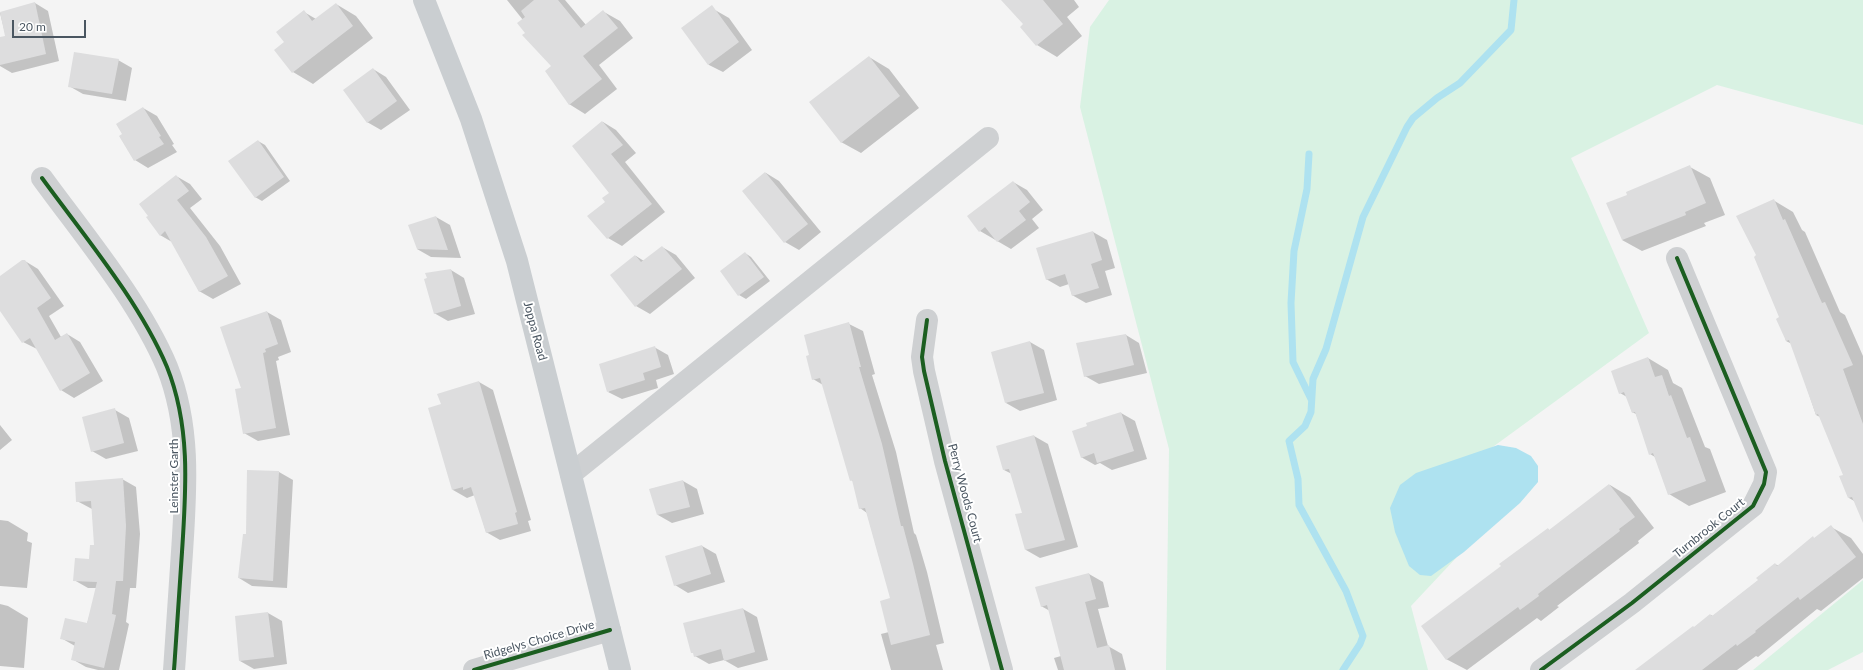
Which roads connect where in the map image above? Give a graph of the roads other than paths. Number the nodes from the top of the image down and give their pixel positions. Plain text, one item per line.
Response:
1 (424, 0) edge
2 (988, 138) dead end
3 (42, 178) dead end
4 (1677, 258) dead end
5 (927, 320) dead end
6 (571, 474) junction
7 (610, 630) junction
8 (174, 670) edge
9 (474, 670) edge
10 (620, 670) edge
11 (1002, 670) edge
12 (1541, 670) edge

1 - 6 main road, Joppa Road
2 - 6 street
3 - 8 street, Leinster Garth
4 - 12 street, Turnbrook Court
5 - 11 street, Perry Woods Court
6 - 7 main road, Joppa Road
7 - 9 street, Ridgelys Choice Drive
7 - 10 main road, Joppa Road

